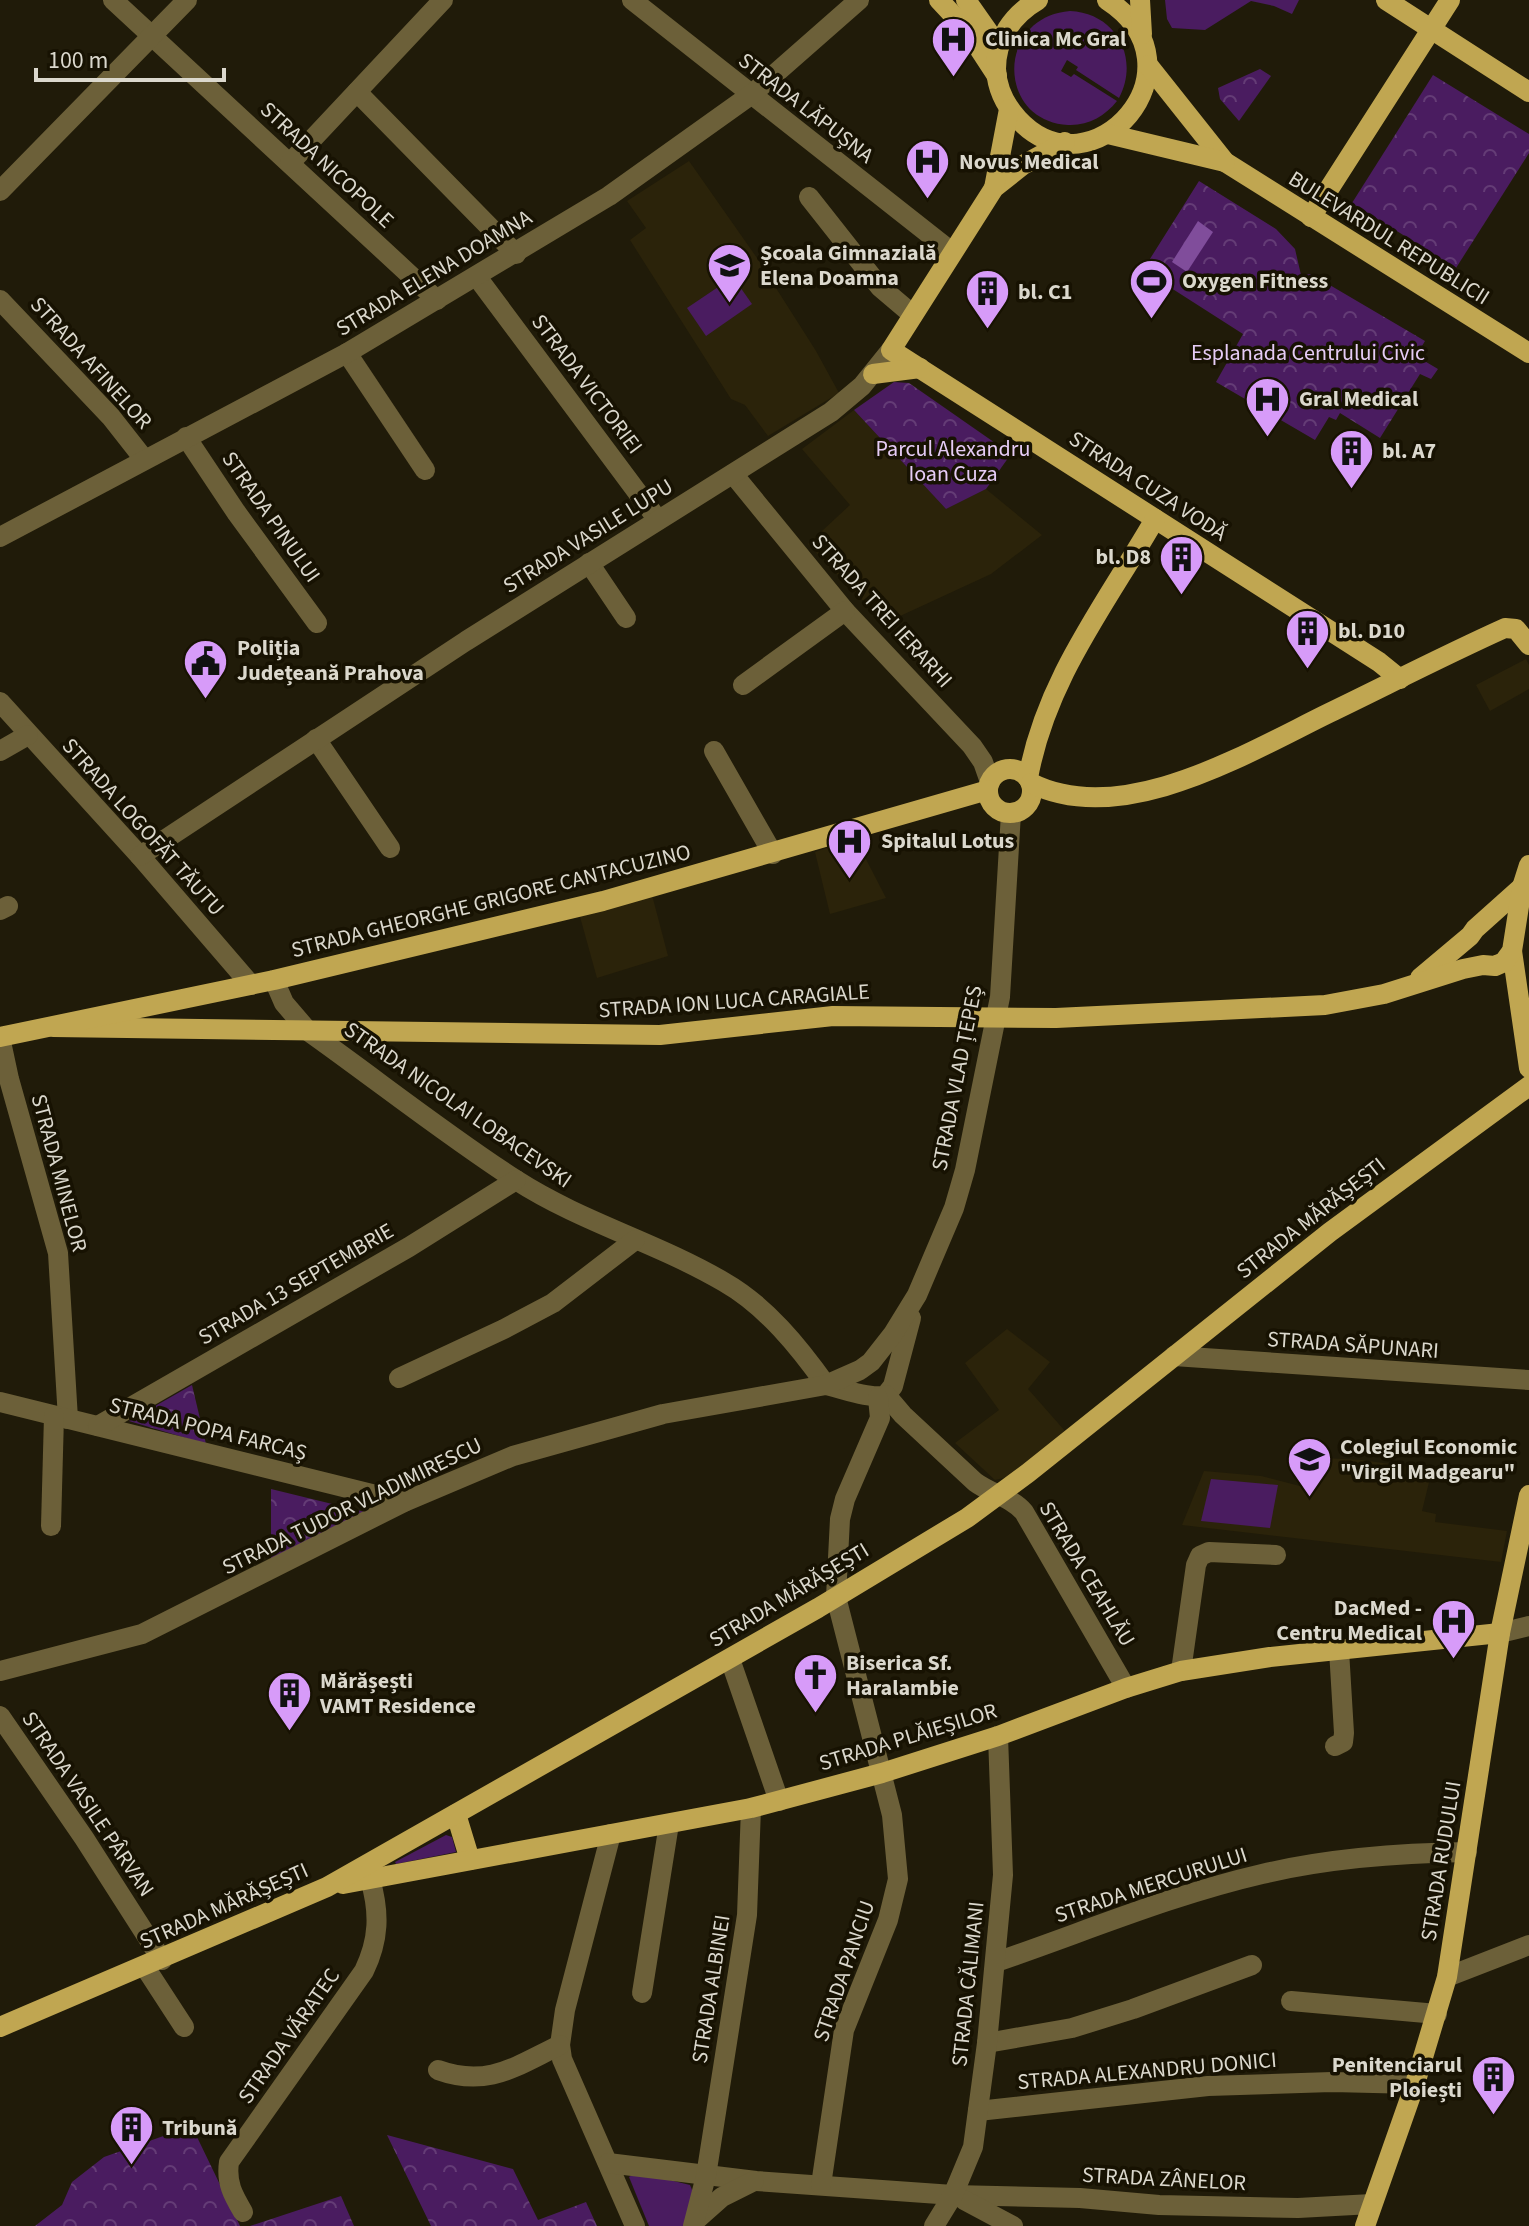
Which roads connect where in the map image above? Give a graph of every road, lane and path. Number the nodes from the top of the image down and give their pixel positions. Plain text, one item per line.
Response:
1 (113, 0) edge
2 (187, 0) edge
3 (443, 0) edge
4 (632, 0) edge
5 (859, 0) edge
6 (939, 0) edge
7 (966, 0) edge
8 (1107, 0) edge
9 (1140, 0) edge
10 (1386, 0) edge
11 (1450, 0) edge
12 (1027, 2) edge
13 (1431, 29) junction
14 (151, 36) junction
15 (1143, 38) junction
16 (999, 47) junction
17 (1148, 65) junction
18 (997, 76) junction
19 (357, 92) junction
20 (1529, 92) edge
21 (752, 94) junction
22 (1009, 109) junction
23 (1108, 134) junction
24 (1065, 142) junction
25 (1225, 162) junction
26 (290, 163) junction
27 (994, 188) junction
28 (0, 191) edge
29 (809, 197) dead end
30 (1311, 217) junction
31 (952, 252) junction
32 (516, 254) junction
33 (477, 277) junction
34 (0, 300) edge
35 (437, 300) junction
36 (910, 319) junction
37 (891, 350) junction
38 (347, 353) junction
39 (1529, 353) edge
40 (920, 368) junction
41 (873, 374) junction
42 (186, 437) junction
43 (144, 459) junction
44 (425, 470) dead end
45 (733, 474) junction
46 (1155, 519) junction
47 (658, 520) junction
48 (0, 537) edge
49 (589, 563) junction
50 (845, 611) junction
51 (626, 618) dead end
52 (317, 623) dead end
53 (1524, 639) edge
54 (1395, 681) junction
55 (743, 685) dead end
56 (0, 702) edge
57 (28, 735) junction
58 (316, 739) junction
59 (1034, 748) junction
60 (0, 751) edge
61 (714, 751) dead end
62 (1030, 781) junction
63 (989, 786) junction
64 (1063, 796) junction
65 (1011, 813) junction
66 (390, 848) dead end
67 (773, 854) junction
68 (140, 856) junction
69 (1529, 865) edge
70 (1525, 886) edge
71 (1475, 931) junction
72 (1513, 947) junction
73 (1489, 965) junction
74 (274, 980) junction
75 (1516, 983) junction
76 (1414, 984) junction
77 (251, 985) junction
78 (997, 1019) junction
79 (53, 1027) junction
80 (308, 1031) junction
81 (0, 1037) edge
82 (1529, 1068) edge
83 (1529, 1086) edge
84 (516, 1180) junction
85 (635, 1240) junction
86 (917, 1295) junction
87 (1174, 1356) junction
88 (865, 1366) junction
89 (399, 1378) dead end
90 (1529, 1380) edge
91 (826, 1385) junction
92 (880, 1391) junction
93 (0, 1402) edge
94 (61, 1417) junction
95 (98, 1426) junction
96 (1529, 1495) edge
97 (997, 1496) junction
98 (404, 1502) junction
99 (51, 1526) dead end
100 (1276, 1555) dead end
101 (836, 1597) junction
102 (1529, 1626) edge
103 (1500, 1633) junction
104 (1339, 1650) junction
105 (730, 1659) junction
106 (0, 1671) edge
107 (1181, 1671) junction
108 (1126, 1688) junction
109 (0, 1716) edge
110 (998, 1736) junction
111 (1335, 1746) dead end
112 (882, 1773) junction
113 (779, 1801) junction
114 (751, 1808) junction
115 (456, 1814) junction
116 (669, 1824) junction
117 (611, 1834) junction
118 (1467, 1852) junction
119 (470, 1860) junction
120 (370, 1879) junction
121 (327, 1887) junction
122 (1529, 1945) edge
123 (996, 1962) junction
124 (154, 1963) junction
125 (1252, 1965) dead end
126 (1447, 1977) junction
127 (642, 1993) dead end
128 (1291, 2001) dead end
129 (1437, 2014) junction
130 (0, 2027) edge
131 (184, 2027) dead end
132 (987, 2043) junction
133 (560, 2045) junction
134 (438, 2070) dead end
135 (1415, 2084) junction
136 (978, 2111) junction
137 (608, 2163) junction
138 (706, 2176) junction
139 (756, 2181) junction
140 (821, 2185) junction
141 (953, 2195) junction
142 (1372, 2204) junction
143 (243, 2212) dead end
144 (694, 2224) edge
145 (635, 2226) edge
146 (934, 2226) edge
147 (1013, 2226) edge
148 (1365, 2226) edge

1 - 14 street, STRADA NICOPOLE
2 - 14 street
3 - 19 street
4 - 21 street, STRADA LĂPUȘNA
5 - 21 street, STRADA ELENA DOAMNA
6 - 18 main road
7 - 16 main road
8 - 15 main road
9 - 15 main road
10 - 13 main road
11 - 13 main road
12 - 16 main road
13 - 20 main road
13 - 30 main road
14 - 26 street, STRADA NICOPOLE
14 - 28 street
15 - 17 main road
16 - 18 main road
17 - 23 main road
17 - 25 main road, BULEVARDUL REPUBLICII
18 - 22 main road
19 - 26 street
19 - 32 street
21 - 31 street, STRADA LĂPUȘNA
21 - 32 street, STRADA ELENA DOAMNA
22 - 24 main road
22 - 27 main road, STRADA VASILE LUPU
23 - 24 main road
23 - 25 main road, BULEVARDUL REPUBLICII
24 - 27 main road, STRADA VASILE LUPU
25 - 30 main road, BULEVARDUL REPUBLICII
26 - 35 street, STRADA NICOPOLE
27 - 31 main road, STRADA VASILE LUPU
29 - 36 street
30 - 39 main road, BULEVARDUL REPUBLICII
31 - 36 main road, STRADA VASILE LUPU
32 - 33 street, STRADA ELENA DOAMNA
33 - 35 street, STRADA ELENA DOAMNA
33 - 47 street, STRADA VICTORIEI
34 - 43 street, STRADA AFINELOR
35 - 38 street, STRADA ELENA DOAMNA
36 - 37 main road, STRADA VASILE LUPU
36 - 40 main road
37 - 40 main road, STRADA CUZA VODĂ
37 - 41 street, STRADA VASILE LUPU
38 - 42 street, STRADA ELENA DOAMNA
38 - 44 street
40 - 41 main road
40 - 46 main road, STRADA CUZA VODĂ
41 - 45 street, STRADA VASILE LUPU
42 - 43 street, STRADA ELENA DOAMNA
42 - 52 street, STRADA PINULUI
43 - 48 street, STRADA ELENA DOAMNA
45 - 47 street, STRADA VASILE LUPU
45 - 50 street, STRADA TREI IERARHI
46 - 54 main road, STRADA CUZA VODĂ
46 - 59 main road
47 - 49 street, STRADA VASILE LUPU
49 - 51 street
49 - 58 street, STRADA VASILE LUPU
50 - 55 street
50 - 63 street, STRADA TREI IERARHI
53 - 54 main road, STRADA GHEORGHE GRIGORE CANTACUZINO
54 - 64 main road, STRADA GHEORGHE GRIGORE CANTACUZINO
56 - 57 street, STRADA LOGOFĂT TĂUTU
57 - 60 street
57 - 68 street, STRADA LOGOFĂT TĂUTU
58 - 66 street
58 - 68 street, STRADA VASILE LUPU
59 - 62 main road
59 - 64 main road
61 - 67 street
62 - 63 main road, STRADA GHEORGHE GRIGORE CANTACUZINO
62 - 64 main road, STRADA GHEORGHE GRIGORE CANTACUZINO
62 - 65 main road
63 - 65 main road
63 - 67 main road, STRADA GHEORGHE GRIGORE CANTACUZINO
65 - 78 street, STRADA VLAD ȚEPEȘ
67 - 74 main road, STRADA GHEORGHE GRIGORE CANTACUZINO
68 - 77 street, STRADA LOGOFĂT TĂUTU
69 - 70 main road
70 - 71 main road, STRADA ION LUCA CARAGIALE
70 - 72 main road
71 - 72 main road
71 - 73 main road
71 - 76 main road, STRADA ION LUCA CARAGIALE
72 - 73 main road, STRADA ION LUCA CARAGIALE
72 - 75 main road
73 - 75 main road
73 - 76 main road, STRADA ION LUCA CARAGIALE
74 - 77 main road, STRADA GHEORGHE GRIGORE CANTACUZINO
74 - 80 street, STRADA NICOLAI LOBACEVSKI
75 - 82 main road
76 - 78 main road, STRADA ION LUCA CARAGIALE
77 - 79 main road, STRADA GHEORGHE GRIGORE CANTACUZINO
78 - 80 main road, STRADA ION LUCA CARAGIALE
78 - 86 street, STRADA VLAD ȚEPEȘ
79 - 80 main road, STRADA ION LUCA CARAGIALE
79 - 81 main road, STRADA GHEORGHE GRIGORE CANTACUZINO
80 - 84 street, STRADA NICOLAI LOBACEVSKI
81 - 94 street, STRADA MINELOR
83 - 87 main road, STRADA MĂRĂȘEȘTI
84 - 85 street, STRADA NICOLAI LOBACEVSKI
84 - 95 street, STRADA 13 SEPTEMBRIE
85 - 89 street
85 - 91 street, STRADA NICOLAI LOBACEVSKI
86 - 88 street, STRADA VLAD ȚEPEȘ
86 - 92 street, STRADA VLAD ȚEPEȘ
87 - 90 street, STRADA SĂPUNARI
87 - 97 main road, STRADA MĂRĂȘEȘTI
88 - 91 street, STRADA TUDOR VLADIMIRESCU
88 - 92 street
88 - 92 street
91 - 92 street, STRADA TUDOR VLADIMIRESCU
91 - 98 street, STRADA TUDOR VLADIMIRESCU
92 - 97 street
92 - 101 street, STRADA PANCIU
93 - 94 street, STRADA POPA FARCAȘ
94 - 95 street, STRADA POPA FARCAȘ
94 - 99 street, STRADA MINELOR
95 - 98 street, STRADA POPA FARCAȘ
96 - 103 main road, STRADA RUDULUI
97 - 101 main road, STRADA MĂRĂȘEȘTI
97 - 108 street, STRADA CEAHLĂU
98 - 106 street, STRADA TUDOR VLADIMIRESCU
100 - 107 street
101 - 105 main road, STRADA MĂRĂȘEȘTI
101 - 112 street, STRADA PANCIU
102 - 103 street
103 - 104 main road, STRADA PLĂIEȘILOR
103 - 118 main road, STRADA RUDULUI
104 - 107 main road, STRADA PLĂIEȘILOR
104 - 111 street
105 - 113 street
105 - 115 main road, STRADA MĂRĂȘEȘTI
107 - 108 main road, STRADA PLĂIEȘILOR
108 - 110 main road, STRADA PLĂIEȘILOR
109 - 124 street, STRADA VASILE PÂRVAN
110 - 112 main road, STRADA PLĂIEȘILOR
110 - 123 street, STRADA CĂLIMANI
112 - 113 main road, STRADA PLĂIEȘILOR
112 - 140 street, STRADA PANCIU
113 - 114 main road, STRADA PLĂIEȘILOR
114 - 116 main road, STRADA PLĂIEȘILOR
114 - 138 street, STRADA ALBINEI
115 - 119 main road
115 - 121 main road, STRADA MĂRĂȘEȘTI
116 - 117 main road, STRADA PLĂIEȘILOR
116 - 127 street
117 - 119 main road, STRADA PLĂIEȘILOR
117 - 133 street
118 - 123 street, STRADA MERCURULUI
118 - 126 main road, STRADA RUDULUI
119 - 120 main road, STRADA PLĂIEȘILOR
120 - 121 main road, STRADA PLĂIEȘILOR
120 - 143 street, STRADA VĂRATEC
121 - 124 main road, STRADA MĂRĂȘEȘTI
122 - 126 street
123 - 132 street, STRADA CĂLIMANI
124 - 130 main road, STRADA MĂRĂȘEȘTI
124 - 131 street, STRADA VASILE PÂRVAN
125 - 132 street
126 - 129 main road, STRADA RUDULUI
128 - 129 street
129 - 135 main road, STRADA RUDULUI
132 - 136 street, STRADA CĂLIMANI
133 - 134 street
133 - 137 street
135 - 136 street, STRADA ALEXANDRU DONICI
135 - 142 main road, STRADA RUDULUI
136 - 141 street, STRADA CĂLIMANI
137 - 138 street
137 - 145 street
138 - 139 street
138 - 144 street, STRADA ALBINEI
139 - 140 street
139 - 144 street
140 - 141 street
141 - 142 street, STRADA ZÂNELOR
141 - 146 street, STRADA CĂLIMANI
141 - 147 street
142 - 148 main road, STRADA RUDULUI

